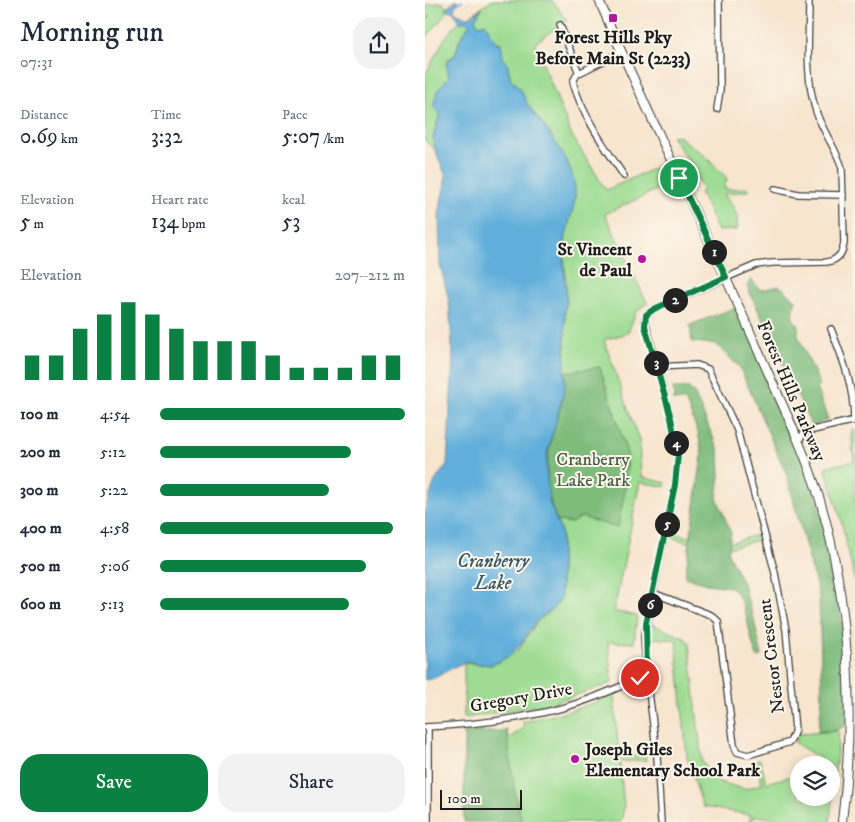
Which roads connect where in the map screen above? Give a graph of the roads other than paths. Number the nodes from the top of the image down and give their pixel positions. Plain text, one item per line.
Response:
1 (599, 0) edge
2 (719, 0) edge
3 (809, 0) edge
4 (560, 25) dead end
5 (621, 52) junction
6 (579, 73) junction
7 (717, 110) dead end
8 (624, 176) dead end
9 (775, 189) dead end
10 (843, 195) junction
11 (726, 277) junction
12 (831, 329) dead end
13 (657, 367) junction
14 (855, 420) edge
15 (799, 440) junction
16 (653, 592) junction
17 (851, 650) edge
18 (647, 675) junction
19 (426, 727) edge
20 (428, 822) edge
21 (661, 822) edge
22 (842, 822) edge

1 - 5 main road, Forest Hills Parkway
2 - 7 street
3 - 10 street
4 - 6 street
5 - 6 street
5 - 11 main road, Forest Hills Parkway
6 - 8 street
9 - 10 street
10 - 11 street
11 - 13 street
11 - 15 main road, Forest Hills Parkway
12 - 14 street
13 - 16 street
13 - 16 street, Nestor Crescent
14 - 15 street
15 - 17 main road, Forest Hills Parkway
16 - 18 street
17 - 22 main road, Forest Hills Parkway
18 - 19 street, Gregory Drive
18 - 21 street
19 - 20 street

